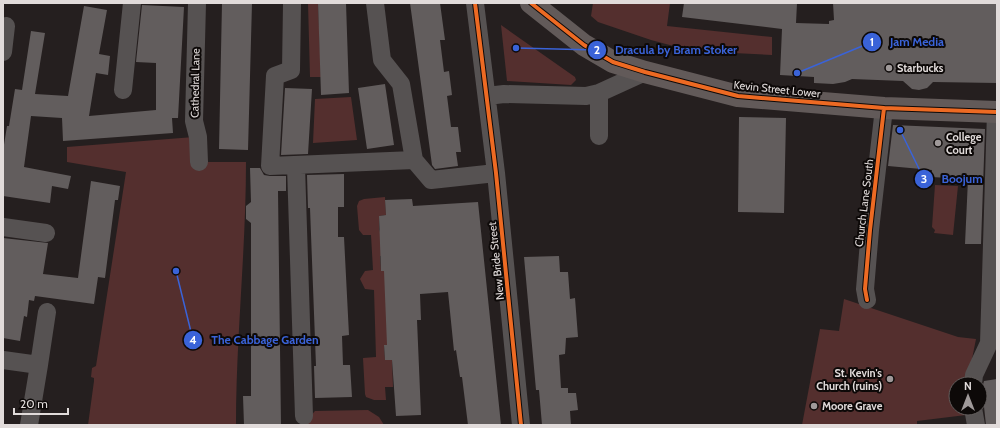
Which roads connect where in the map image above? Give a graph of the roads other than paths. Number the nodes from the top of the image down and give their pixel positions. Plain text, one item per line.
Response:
1 (132, 3) edge
2 (197, 3) edge
3 (375, 3) edge
4 (475, 3) edge
5 (531, 3) edge
6 (292, 4) dead end
7 (6, 26) dead end
8 (3, 52) edge
9 (645, 72) junction
10 (123, 90) dead end
11 (599, 92) junction
12 (487, 96) junction
13 (884, 108) junction
14 (996, 112) edge
15 (599, 136) dead end
16 (414, 160) junction
17 (199, 162) dead end
18 (296, 166) junction
19 (496, 173) junction
20 (3, 227) edge
21 (46, 233) dead end
22 (995, 242) edge
23 (867, 300) dead end
24 (47, 312) dead end
25 (3, 360) edge
26 (39, 365) junction
27 (974, 376) edge
28 (304, 416) dead end
29 (30, 425) edge
30 (521, 425) edge

1 - 10 street
2 - 17 street, Cathedral Lane
3 - 16 street
4 - 12 street, New Bride Street
5 - 9 main road, Kevin Street Lower
6 - 18 street
7 - 8 street
9 - 11 street
9 - 13 main road, Kevin Street Lower
11 - 12 street
11 - 15 street
12 - 19 street, New Bride Street
13 - 14 main road, Kevin Street Lower
13 - 23 street, Church Lane South
14 - 22 street
16 - 18 street
16 - 19 street
18 - 28 street
19 - 30 street, New Bride Street
20 - 21 street
22 - 27 street
24 - 26 street
25 - 26 street
26 - 29 street

